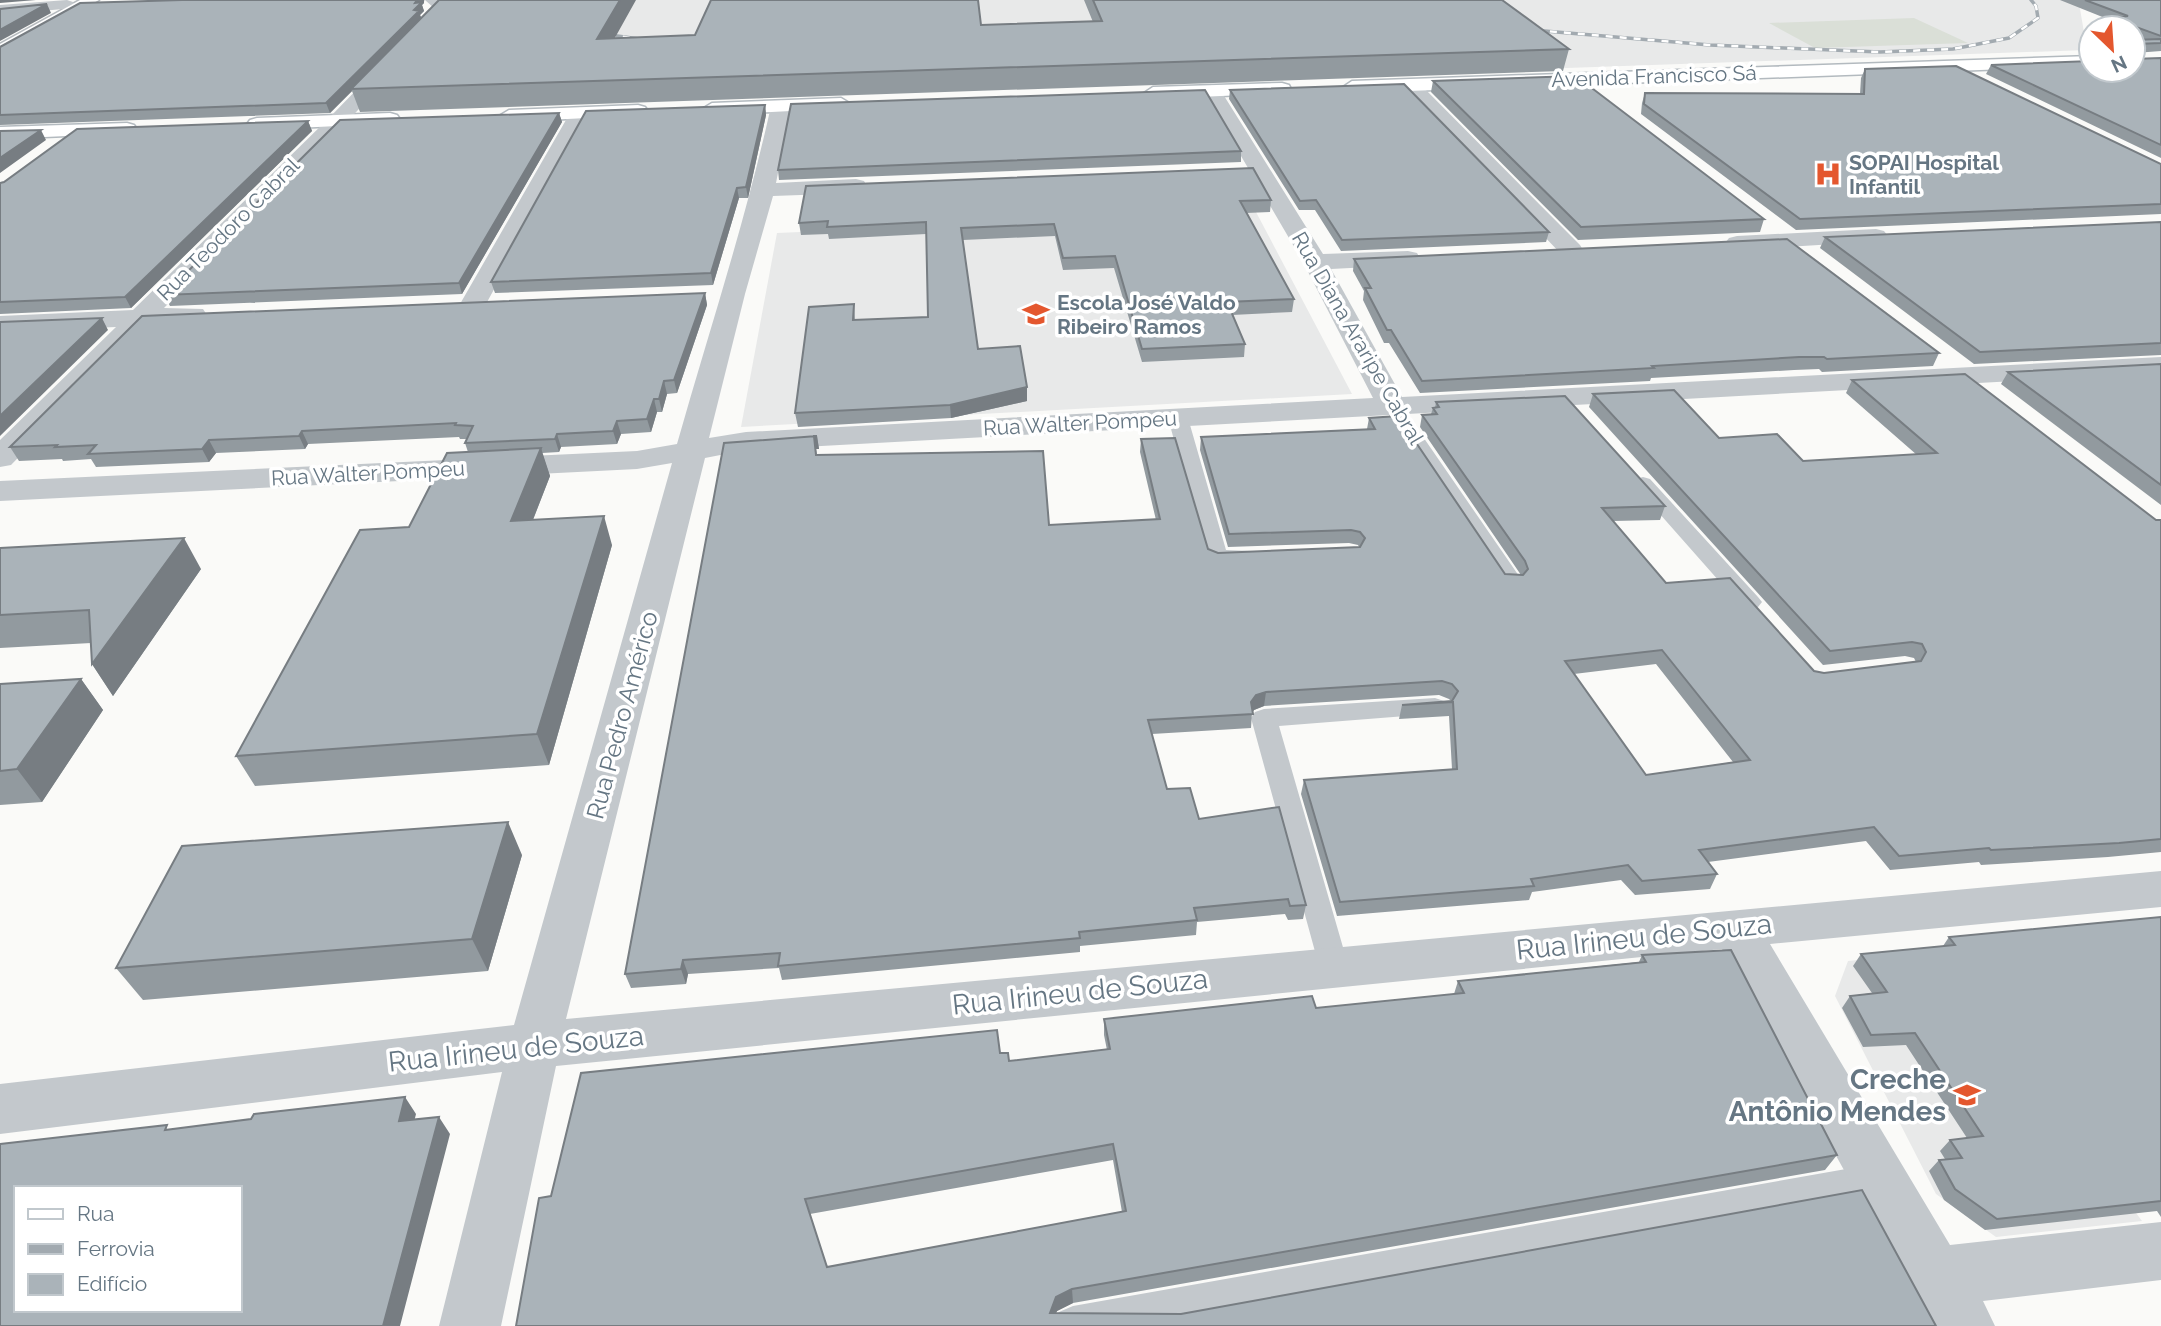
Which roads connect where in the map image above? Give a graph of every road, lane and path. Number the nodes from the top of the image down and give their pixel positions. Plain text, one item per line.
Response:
1 (91, 0) edge
2 (432, 1) edge
3 (64, 2) edge
4 (0, 10) edge
5 (0, 41) edge
6 (0, 51) edge
7 (2077, 62) edge
8 (1953, 66) junction
9 (1579, 79) junction
10 (1989, 84) edge
11 (1410, 85) junction
12 (1331, 88) edge
13 (1304, 89) edge
14 (1212, 92) junction
15 (1129, 94) edge
16 (1603, 97) edge
17 (865, 103) edge
18 (781, 106) junction
19 (687, 109) edge
20 (660, 110) edge
21 (580, 113) junction
22 (485, 116) edge
23 (404, 119) edge
24 (337, 121) junction
25 (241, 125) edge
26 (145, 128) edge
27 (77, 130) junction
28 (0, 133) edge
29 (44, 154) edge
30 (1258, 170) junction
31 (1231, 171) edge
32 (874, 186) edge
33 (764, 190) junction
34 (1776, 232) junction
35 (1905, 235) edge
36 (1715, 244) edge
37 (1597, 249) edge
38 (1571, 250) junction
39 (1544, 251) edge
40 (1436, 256) edge
41 (1315, 262) junction
42 (1821, 266) edge
43 (501, 303) edge
44 (473, 304) junction
45 (446, 306) edge
46 (223, 314) edge
47 (139, 317) junction
48 (0, 324) edge
49 (1932, 349) edge
50 (2161, 365) edge
51 (1965, 374) junction
52 (1998, 399) edge
53 (1392, 406) junction
54 (1178, 418) junction
55 (692, 450) junction
56 (0, 457) edge
57 (1631, 469) edge
58 (0, 491) edge
59 (1270, 555) edge
60 (1511, 580) edge
61 (1760, 615) edge
62 (1439, 707) dead end
63 (2161, 890) edge
64 (1735, 928) junction
65 (1333, 968) junction
66 (534, 1045) junction
67 (0, 1109) edge
68 (1880, 1180) junction
69 (2161, 1251) edge
70 (1936, 1276) junction
71 (470, 1326) edge
72 (1073, 1326) edge
73 (1964, 1326) edge

1 - 6 main road
2 - 24 street, Rua Teodoro Cabral
3 - 4 street
3 - 5 main road
7 - 8 main road, Avenida Francisco Sá
8 - 9 main road, Avenida Francisco Sá
8 - 10 street
9 - 11 main road, Avenida Francisco Sá
9 - 16 street
11 - 12 main road, Avenida Francisco Sá
11 - 38 street
13 - 14 main road
14 - 15 main road
14 - 30 street, Rua Diana Araripe Cabral
17 - 18 main road
18 - 19 main road
18 - 33 street, Rua Pedro Américo
20 - 21 main road
21 - 22 main road
21 - 44 street
23 - 24 main road
24 - 25 main road
24 - 47 street, Rua Teodoro Cabral
26 - 27 main road
27 - 28 main road
27 - 29 street
30 - 31 street
30 - 41 street, Rua Diana Araripe Cabral
32 - 33 street
33 - 55 street, Rua Pedro Américo
34 - 35 street
34 - 36 street
34 - 42 street
37 - 38 street
38 - 39 street
40 - 41 street
41 - 53 street, Rua Diana Araripe Cabral
43 - 44 street
44 - 45 street
46 - 47 street
47 - 48 street
47 - 56 street, Rua Teodoro Cabral
49 - 51 street
50 - 51 street, Rua Walter Pompeu
51 - 52 street
51 - 53 street, Rua Walter Pompeu
53 - 54 street, Rua Walter Pompeu
53 - 60 lane, Rua Diana Araripe Cabral
54 - 55 street, Rua Walter Pompeu
54 - 59 lane
55 - 58 street, Rua Walter Pompeu
55 - 66 street, Rua Pedro Américo
57 - 61 lane
62 - 65 lane
63 - 64 street, Rua Irineu de Souza
64 - 65 street, Rua Irineu de Souza
64 - 68 street
65 - 66 street, Rua Irineu de Souza
66 - 67 street, Rua Irineu de Souza
66 - 71 street, Rua Pedro Américo
68 - 70 street
68 - 72 lane
69 - 70 street
70 - 73 street

